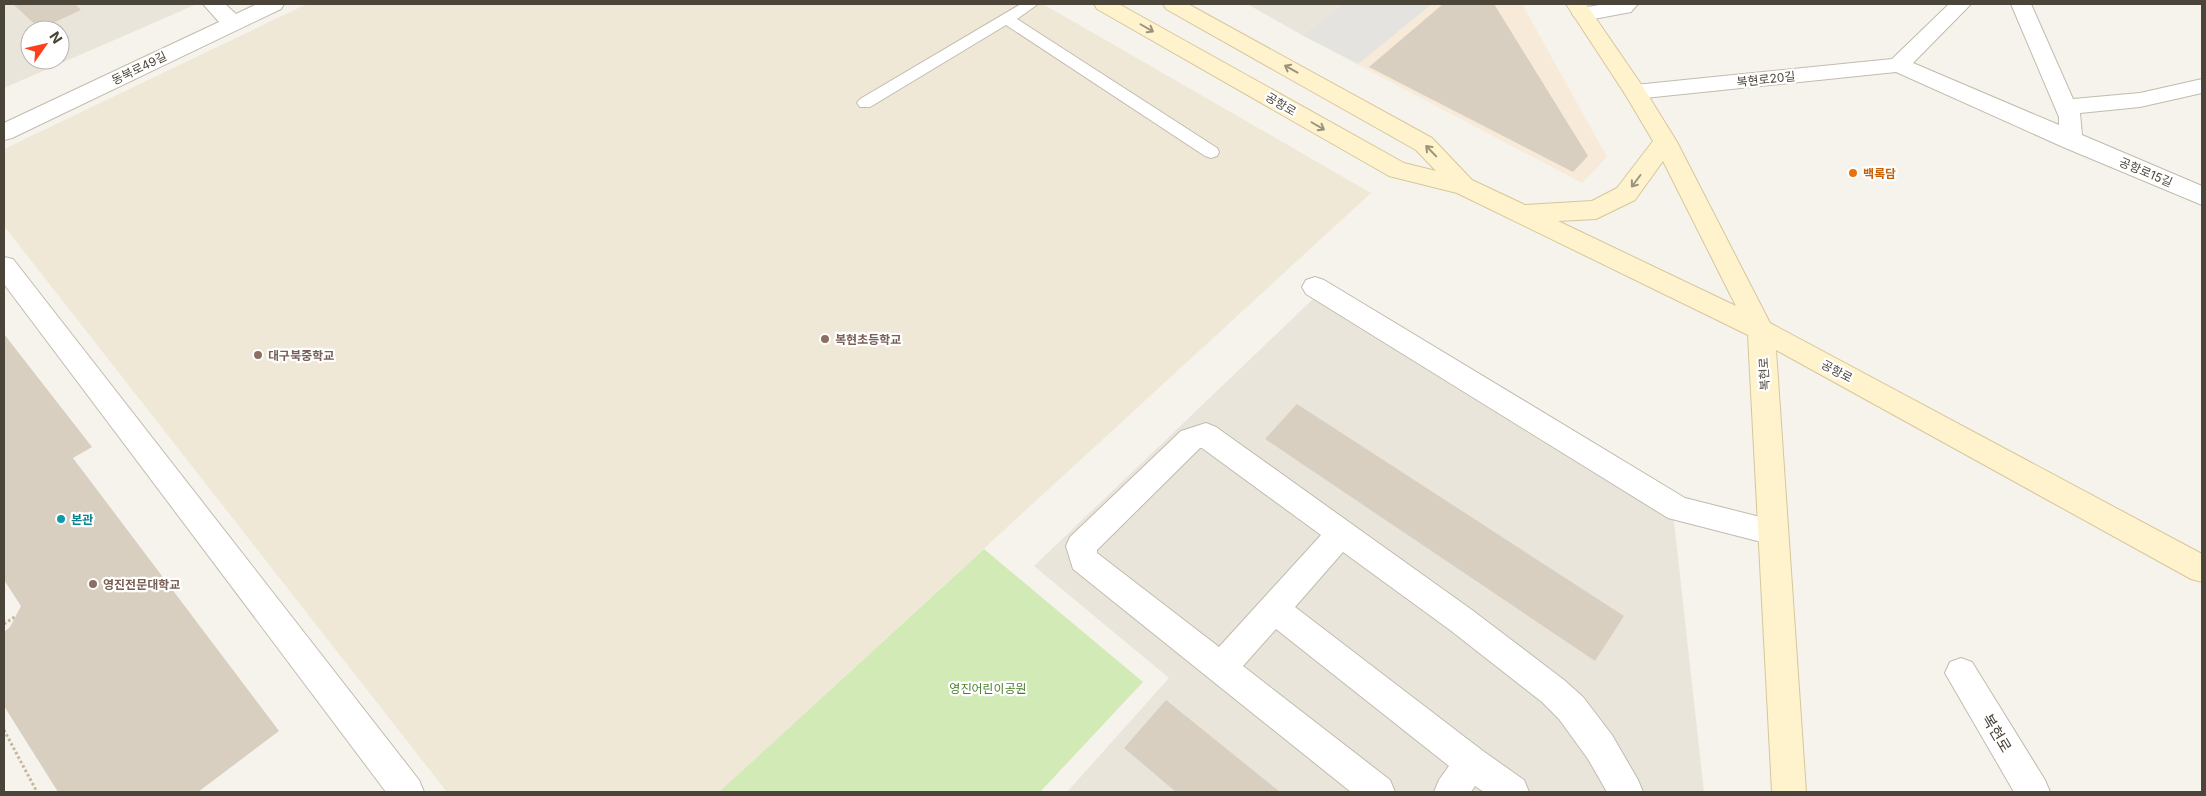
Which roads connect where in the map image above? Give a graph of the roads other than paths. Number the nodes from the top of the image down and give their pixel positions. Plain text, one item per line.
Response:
1 (212, 4) edge
2 (274, 4) edge
3 (1030, 4) edge
4 (1104, 4) edge
5 (1173, 4) edge
6 (1628, 4) edge
7 (1961, 4) edge
8 (2024, 4) edge
9 (1580, 9) edge
10 (1006, 18) junction
11 (234, 23) junction
12 (1898, 65) junction
13 (2202, 86) edge
14 (1635, 92) junction
15 (865, 103) dead end
16 (2066, 107) junction
17 (4, 132) edge
18 (1665, 142) junction
19 (2081, 145) junction
20 (1211, 152) dead end
21 (1464, 186) junction
22 (2202, 196) edge
23 (1523, 214) junction
24 (4, 266) edge
25 (1314, 287) dead end
26 (1761, 330) junction
27 (1774, 532) junction
28 (1341, 533) junction
29 (2202, 569) edge
30 (1274, 609) junction
31 (1220, 668) junction
32 (1961, 673) dead end
33 (1471, 762) junction
34 (407, 792) edge
35 (1378, 792) edge
36 (1451, 792) edge
37 (1512, 792) edge
38 (1626, 792) edge
39 (1789, 792) edge
40 (2033, 792) edge

1 - 11 street
2 - 11 street, 동북로49길
3 - 10 lane
4 -> 21 main road, 공항로
21 -> 5 main road, 공항로
6 - 9 street
7 - 12 street
8 - 16 street
9 - 14 main road, 복현로
10 - 15 lane
10 - 20 lane
11 - 17 street, 동북로49길
12 - 14 street, 복현로20길
12 - 19 street, 복현로20길
13 - 16 street
14 - 18 main road, 복현로
16 - 19 street
18 -> 23 main road
18 - 26 main road, 복현로
19 - 22 street, 공항로15길
21 - 23 main road, 공항로
23 - 26 main road, 공항로
24 - 34 street
25 - 27 street
26 - 27 main road, 복현로
26 - 29 main road, 공항로
27 - 39 main road, 복현로
28 - 30 street
28 - 31 street
28 - 38 street
30 - 31 street
30 - 33 street
31 - 35 street
32 - 40 street, 복현로
33 - 36 street
33 - 37 street

